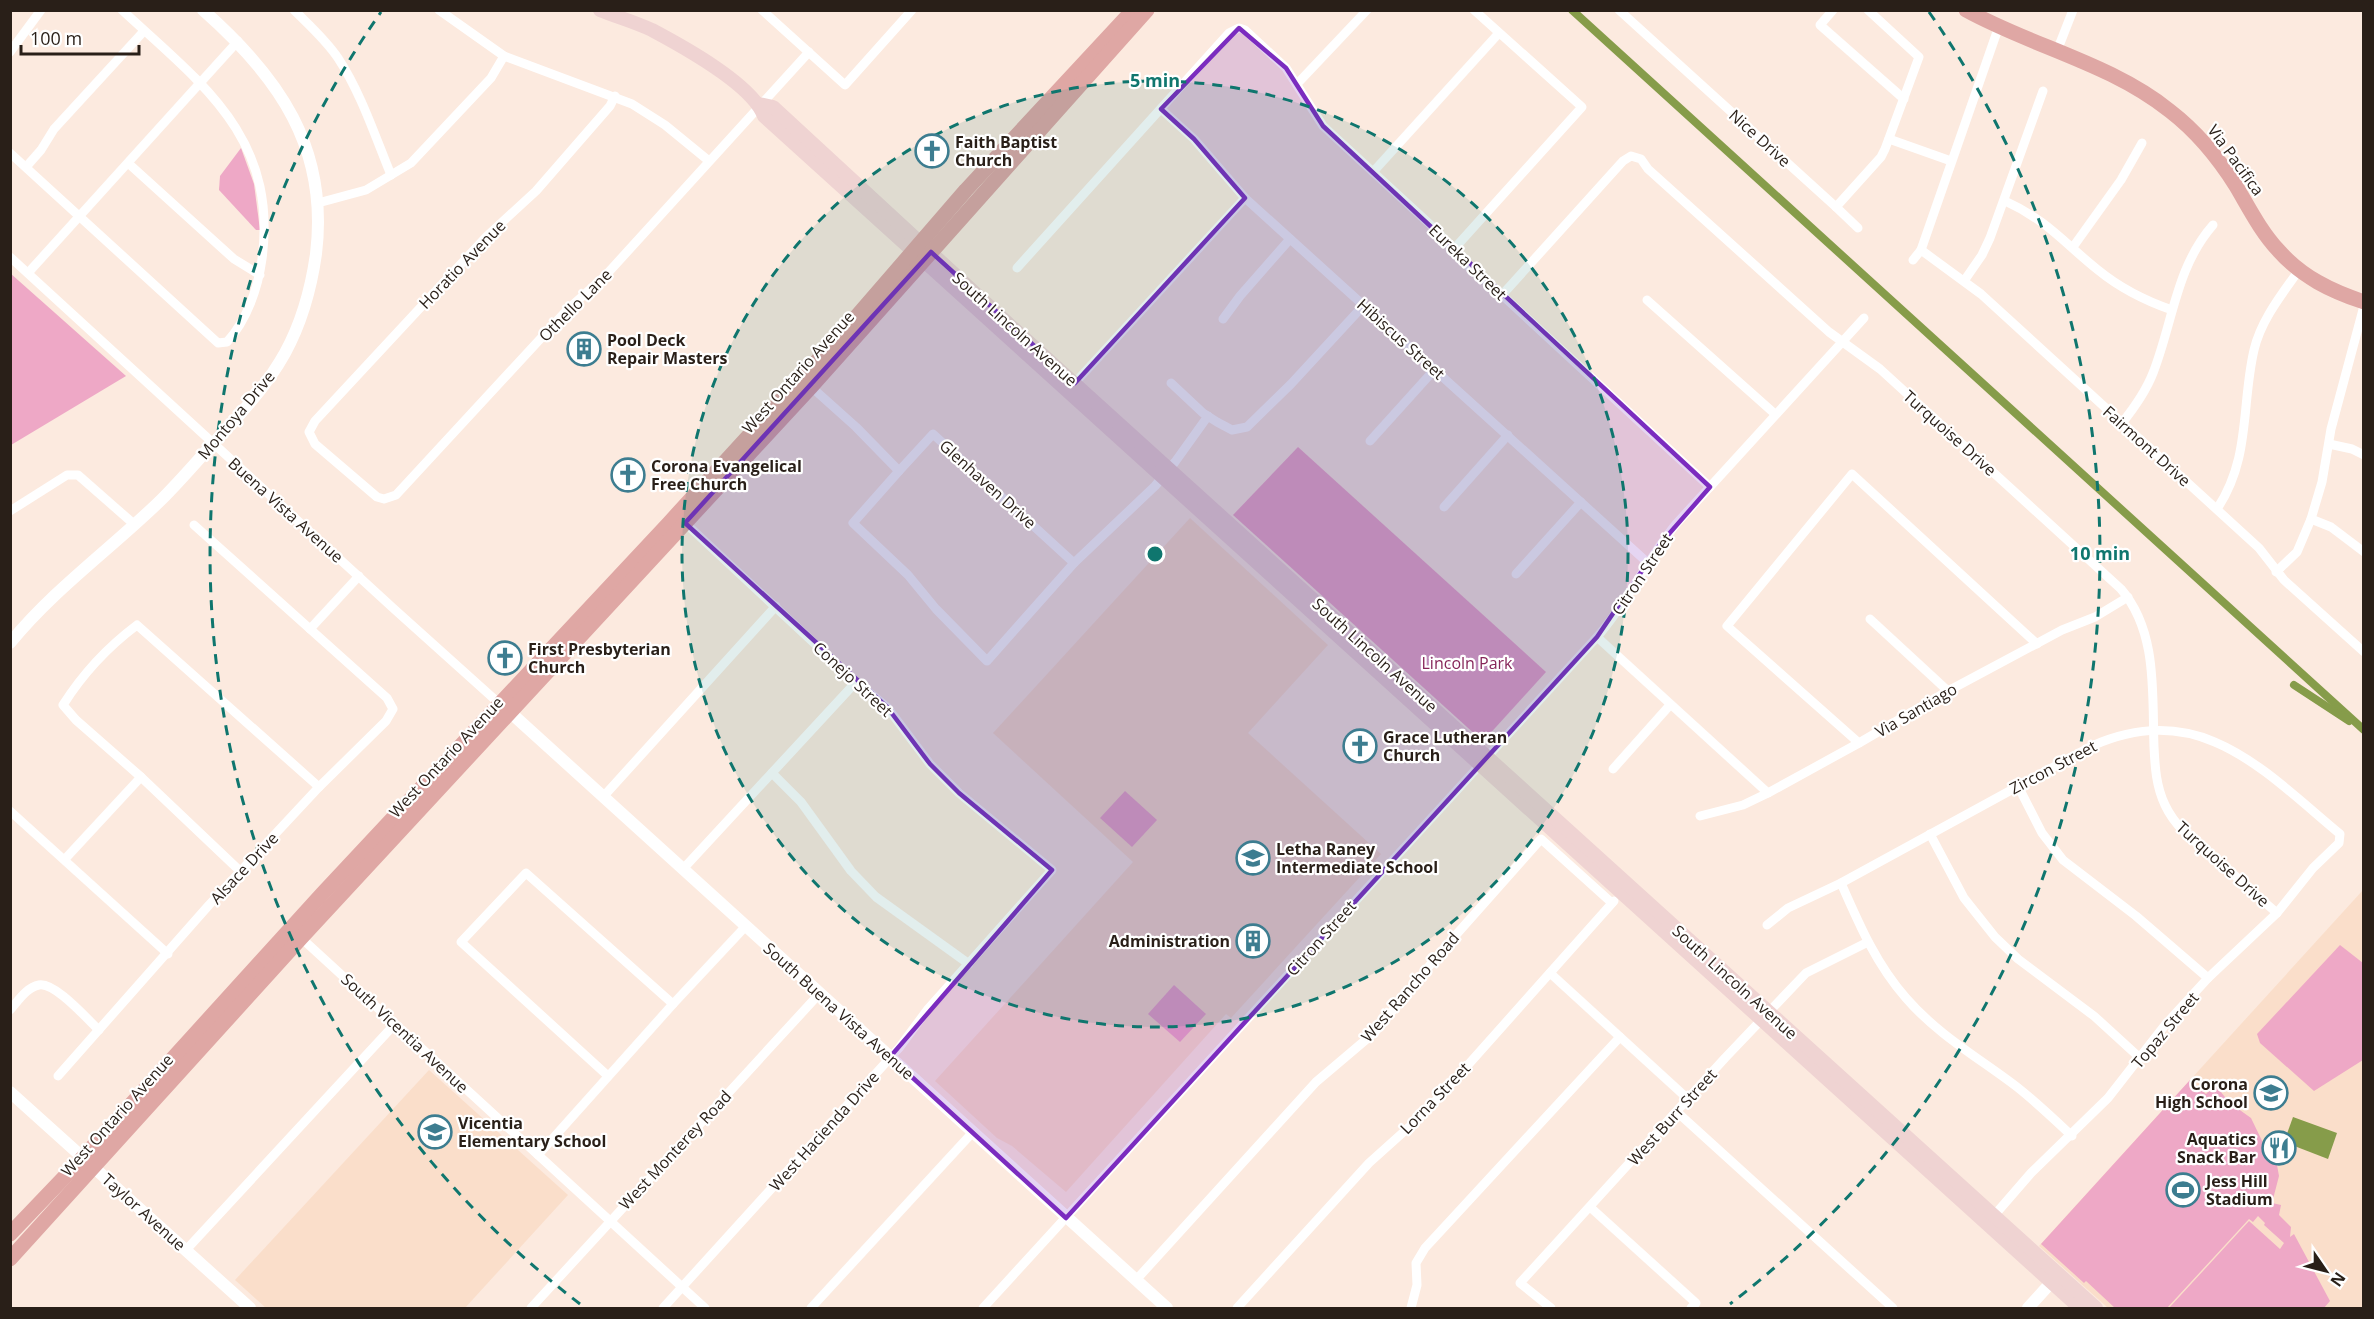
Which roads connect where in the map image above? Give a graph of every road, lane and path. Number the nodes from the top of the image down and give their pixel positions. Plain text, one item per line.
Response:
1 (41, 10) edge
2 (122, 10) edge
3 (203, 10) edge
4 (294, 10) edge
5 (440, 10) edge
6 (600, 10) edge
7 (762, 10) edge
8 (1133, 10) edge
9 (1147, 10) edge
10 (1368, 10) edge
11 (1474, 10) edge
12 (1619, 10) edge
13 (1833, 10) edge
14 (1868, 10) edge
15 (1966, 10) edge
16 (2073, 10) edge
17 (910, 11) edge
18 (1999, 26) junction
19 (144, 31) junction
20 (1499, 33) junction
21 (238, 41) junction
22 (2057, 51) junction
23 (10, 52) edge
24 (809, 52) junction
25 (504, 56) junction
26 (200, 81) junction
27 (1297, 84) junction
28 (2043, 91) dead end
29 (615, 96) junction
30 (1904, 99) junction
31 (759, 104) junction
32 (1161, 109) junction
33 (1889, 139) junction
34 (2142, 143) dead end
35 (10, 153) edge
36 (710, 161) junction
37 (1951, 161) junction
38 (128, 163) junction
39 (26, 167) junction
40 (1373, 172) junction
41 (391, 175) junction
42 (1245, 198) junction
43 (2005, 201) junction
44 (318, 203) junction
45 (1836, 207) junction
46 (80, 216) junction
47 (2213, 225) dead end
48 (1858, 228) dead end
49 (1290, 239) junction
50 (2073, 247) junction
51 (1453, 250) junction
52 (1921, 250) junction
53 (922, 252) junction
54 (10, 256) edge
55 (1913, 260) dead end
56 (1017, 268) dead end
57 (2299, 270) junction
58 (28, 273) junction
59 (260, 275) junction
60 (1964, 280) junction
61 (1502, 295) junction
62 (1647, 300) dead end
63 (2364, 304) edge
64 (1363, 306) junction
65 (2172, 310) junction
66 (1864, 318) dead end
67 (1223, 319) dead end
68 (1841, 342) junction
69 (1435, 369) junction
70 (806, 382) junction
71 (1172, 383) dead end
72 (1071, 387) junction
73 (1775, 414) junction
74 (1208, 416) junction
75 (2122, 423) junction
76 (1508, 435) junction
77 (1370, 441) dead end
78 (214, 444) junction
79 (2329, 444) junction
80 (2364, 455) edge
81 (899, 471) junction
82 (1166, 473) junction
83 (1710, 487) junction
84 (384, 500) joint
85 (1581, 502) junction
86 (1444, 507) dead end
87 (2217, 509) junction
88 (10, 511) edge
89 (680, 519) junction
90 (2311, 519) junction
91 (135, 525) junction
92 (194, 525) dead end
93 (2364, 552) edge
94 (1074, 562) junction
95 (1648, 563) junction
96 (2276, 572) junction
97 (1516, 574) dead end
98 (359, 576) junction
99 (2128, 597) junction
100 (776, 606) junction
101 (1870, 619) dead end
102 (310, 629) junction
103 (1597, 637) junction
104 (10, 643) edge
105 (2037, 644) junction
106 (2364, 652) edge
107 (856, 682) junction
108 (1948, 691) junction
109 (1671, 705) junction
110 (506, 709) junction
111 (2153, 730) junction
112 (1859, 743) junction
113 (1483, 760) junction
114 (1613, 769) dead end
115 (772, 774) junction
116 (141, 777) junction
117 (2018, 786) junction
118 (319, 787) junction
119 (1768, 793) junction
120 (603, 796) junction
121 (10, 811) edge
122 (1700, 816) dead end
123 (1930, 834) junction
124 (2340, 834) joint
125 (65, 859) junction
126 (683, 869) junction
127 (1052, 870) joint
128 (240, 871) junction
129 (1841, 883) junction
130 (1620, 894) junction
131 (2277, 913) junction
132 (1767, 925) dead end
133 (745, 927) junction
134 (296, 933) junction
135 (1868, 942) junction
136 (168, 954) junction
137 (969, 964) junction
138 (1550, 973) junction
139 (2208, 978) junction
140 (820, 993) junction
141 (673, 1004) junction
142 (10, 1010) edge
143 (1765, 1016) junction
144 (394, 1025) junction
145 (99, 1030) junction
146 (1620, 1037) junction
147 (890, 1057) junction
148 (2140, 1058) junction
149 (58, 1076) dead end
150 (608, 1076) junction
151 (10, 1092) edge
152 (1688, 1099) junction
153 (1677, 1112) junction
154 (973, 1132) junction
155 (2072, 1136) junction
156 (538, 1155) junction
157 (88, 1163) junction
158 (1590, 1207) junction
159 (1066, 1218) junction
160 (1990, 1220) junction
161 (610, 1221) junction
162 (10, 1234) edge
163 (186, 1250) junction
164 (10, 1259) edge
165 (2055, 1279) junction
166 (1136, 1280) junction
167 (682, 1287) junction
168 (1694, 1306) edge
169 (250, 1308) edge
170 (531, 1308) edge
171 (663, 1308) edge
172 (705, 1308) edge
173 (812, 1308) edge
174 (983, 1308) edge
175 (1167, 1308) edge
176 (1237, 1308) edge
177 (1411, 1308) edge
178 (1551, 1308) edge
179 (1893, 1308) edge
180 (2028, 1308) edge
181 (2080, 1308) edge
182 (2096, 1308) edge

1 - 23 street
2 - 19 street
3 - 21 street, Montoya Drive
4 - 41 street
5 - 25 street
6 - 31 main road, South Lincoln Avenue
7 - 24 street
8 - 53 main road, West Ontario Avenue
9 - 53 main road, West Ontario Avenue
10 - 27 street
11 - 20 street
12 - 45 street, Nice Drive
13 - 30 street
14 - 30 street
15 - 18 main road, Via Pacifica
16 - 22 street
17 - 24 street
18 - 22 main road, Via Pacifica
18 - 37 street
19 - 26 street
19 - 39 street
20 - 40 street
20 - 51 street
21 - 26 street
21 - 44 street, Montoya Drive
22 - 57 main road, Via Pacifica
24 - 31 street, Othello Lane
25 - 29 street
25 - 41 street
26 - 38 street
26 - 59 street
27 - 32 street, Eureka Street
27 - 40 street, Eureka Street
28 - 43 street
29 - 36 street
29 - 84 street, Horatio Avenue
30 - 33 street
31 - 36 street, Othello Lane
31 - 53 main road, South Lincoln Avenue
32 - 42 street, Hibiscus Street
32 - 56 street
33 - 37 street
33 - 45 street
34 - 50 street
35 - 39 street
36 - 84 street, Othello Lane
37 - 52 street
38 - 46 street
38 - 59 street
39 - 46 street
40 - 51 street, Eureka Street
41 - 44 street
42 - 49 street, Hibiscus Street
42 - 72 street
43 - 50 street
43 - 60 street
44 - 78 street, Montoya Drive
45 - 48 street, Nice Drive
46 - 58 street
46 - 59 street
47 - 65 street
49 - 64 street, Hibiscus Street
49 - 67 street
50 - 65 street
51 - 61 street, Eureka Street
52 - 55 street
52 - 60 street, Fairmont Drive
53 - 70 main road, West Ontario Avenue
53 - 72 main road, South Lincoln Avenue
54 - 58 street, Buena Vista Avenue
57 - 63 main road, Via Pacifica
57 - 87 street
58 - 78 street, Buena Vista Avenue
60 - 75 street, Fairmont Drive
61 - 68 street, Turquoise Drive
61 - 83 street, Eureka Street
62 - 73 street
63 - 79 street
64 - 69 street, Hibiscus Street
64 - 74 street
65 - 75 street
66 - 68 street, Citron Street
68 - 73 street, Citron Street
68 - 99 street, Turquoise Drive
69 - 76 street, Hibiscus Street
69 - 77 street
70 - 81 street
70 - 89 main road, West Ontario Avenue
71 - 74 street
72 - 82 main road, South Lincoln Avenue
73 - 83 street, Citron Street
74 - 82 street
75 - 87 street, Fairmont Drive
76 - 85 street, Hibiscus Street
76 - 86 street
78 - 91 street, Montoya Drive
78 - 98 street, Buena Vista Avenue
79 - 80 street
79 - 90 street
81 - 94 street, Glenhaven Drive
81 - 94 street
82 - 94 street
82 - 113 main road, South Lincoln Avenue
83 - 95 street, Citron Street
85 - 95 street, Hibiscus Street
85 - 97 street
87 - 96 street, Fairmont Drive
88 - 91 street
89 - 100 street, Conejo Street
89 - 110 main road, West Ontario Avenue
90 - 93 street
90 - 96 street
91 - 104 street, Montoya Drive
92 - 102 street
95 - 103 street, Citron Street
96 - 106 street, Fairmont Drive
98 - 102 street
98 - 110 street, Buena Vista Avenue
99 - 105 street, Via Santiago
99 - 111 street, Turquoise Drive
100 - 107 street, Conejo Street
100 - 120 street
101 - 108 street
102 - 118 street, Alsace Drive
103 - 109 street
103 - 113 street, Citron Street
105 - 108 street, Via Santiago
105 - 112 street
107 - 115 street
107 - 127 street, Conejo Street
108 - 112 street, Via Santiago
109 - 114 street
109 - 119 street
110 - 120 street, South Buena Vista Avenue
110 - 134 main road, West Ontario Avenue
111 - 117 street, Zircon Street
111 - 124 street, Zircon Street
111 - 131 street, Turquoise Drive
112 - 119 street, Via Santiago
113 - 130 main road, South Lincoln Avenue
113 - 159 street, Citron Street
115 - 126 street
115 - 137 street
116 - 118 street
116 - 125 street
116 - 128 street
117 - 123 street, Zircon Street
117 - 139 street
118 - 128 street, Alsace Drive
119 - 122 street, Via Santiago
120 - 126 street, South Buena Vista Avenue
121 - 125 street
123 - 129 street, Zircon Street
123 - 148 street
124 - 131 street, Topaz Street
125 - 136 street
126 - 133 street, South Buena Vista Avenue
127 - 137 street, West Hacienda Drive
128 - 136 street, Alsace Drive
129 - 132 street, Zircon Street
129 - 135 street
130 - 138 street, Lorna Street
130 - 143 main road, South Lincoln Avenue
130 - 166 street, West Rancho Road
131 - 139 street, Topaz Street
133 - 140 street, South Buena Vista Avenue
133 - 141 street
134 - 144 street, South Vicentia Avenue
134 - 157 main road, West Ontario Avenue
135 - 143 street, West Burr Street
135 - 155 street
136 - 145 street, Alsace Drive
137 - 147 street, West Hacienda Drive
138 - 146 street
138 - 176 street, Lorna Street
139 - 148 street, Topaz Street
140 - 147 street, South Buena Vista Avenue
140 - 161 street, West Monterey Road
141 - 150 street
141 - 150 street
142 - 145 street
143 - 152 street, West Burr Street
143 - 160 main road, South Lincoln Avenue
144 - 156 street, South Vicentia Avenue
144 - 163 street
145 - 149 street, Alsace Drive
146 - 152 street
146 - 177 street
147 - 154 street, South Buena Vista Avenue
147 - 167 street, West Hacienda Drive
148 - 155 street, Topaz Street
150 - 156 street
151 - 157 street, Taylor Avenue
152 - 153 street, West Burr Street
153 - 158 street, West Burr Street
153 - 179 street
154 - 159 street, South Buena Vista Avenue
154 - 173 street
155 - 160 street, Topaz Street
156 - 161 street, South Vicentia Avenue
157 - 162 main road, West Ontario Avenue
157 - 163 street, Taylor Avenue
157 - 164 main road, West Ontario Avenue
158 - 168 street
158 - 178 street, West Burr Street
159 - 166 street, South Buena Vista Avenue
159 - 174 street, Citron Street
160 - 165 main road, South Lincoln Avenue
161 - 167 street, South Vicentia Avenue
161 - 170 street, West Monterey Road
163 - 169 street, Taylor Avenue
165 - 180 street
165 - 181 main road, South Lincoln Avenue
165 - 182 main road, South Lincoln Avenue
166 - 175 street, South Buena Vista Avenue
167 - 171 street, West Hacienda Drive
167 - 172 street, South Vicentia Avenue

